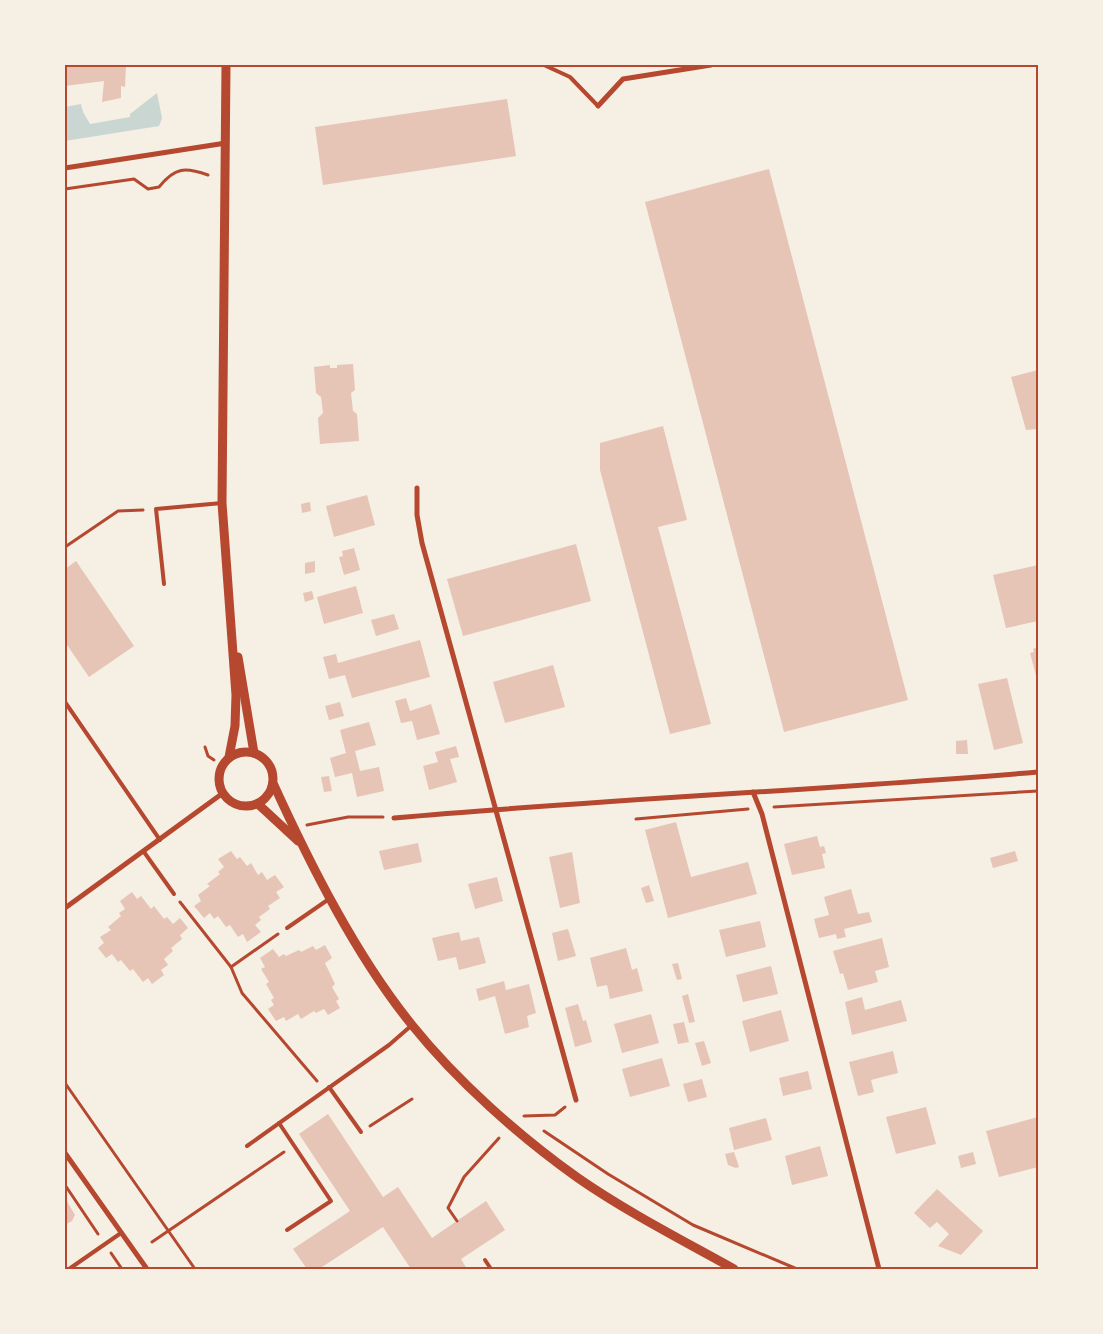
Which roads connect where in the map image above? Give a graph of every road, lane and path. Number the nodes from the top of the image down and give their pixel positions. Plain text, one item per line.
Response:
1 (226, 65) edge
2 (544, 65) edge
3 (711, 65) edge
4 (598, 106) joint
5 (226, 143) junction
6 (65, 168) edge
7 (208, 175) dead end
8 (65, 189) edge
9 (417, 488) dead end
10 (222, 503) junction
11 (156, 509) junction
12 (65, 547) edge
13 (164, 584) dead end
14 (229, 604) junction
15 (65, 702) edge
16 (254, 753) junction
17 (230, 757) junction
18 (1038, 772) edge
19 (273, 783) junction
20 (1038, 791) edge
21 (752, 792) junction
22 (223, 793) junction
23 (258, 804) junction
24 (497, 808) junction
25 (760, 808) junction
26 (394, 818) joint
27 (636, 819) dead end
28 (301, 820) dead end
29 (304, 826) junction
30 (309, 834) dead end
31 (160, 840) junction
32 (298, 841) junction
33 (144, 852) junction
34 (174, 894) dead end
35 (331, 898) junction
36 (184, 907) dead end
37 (65, 908) edge
38 (287, 928) dead end
39 (267, 942) dead end
40 (231, 967) junction
41 (412, 1025) junction
42 (312, 1075) dead end
43 (65, 1083) edge
44 (329, 1087) junction
45 (412, 1099) dead end
46 (576, 1100) joint
47 (530, 1121) dead end
48 (279, 1123) junction
49 (538, 1127) dead end
50 (361, 1132) joint
51 (499, 1138) dead end
52 (294, 1145) junction
53 (247, 1146) dead end
54 (65, 1153) edge
55 (65, 1184) edge
56 (457, 1221) dead end
57 (169, 1230) junction
58 (287, 1230) dead end
59 (121, 1233) junction
60 (152, 1242) dead end
61 (105, 1244) junction
62 (485, 1260) dead end
63 (69, 1269) edge
64 (122, 1269) edge
65 (147, 1269) edge
66 (196, 1269) edge
67 (491, 1269) edge
68 (734, 1269) edge
69 (797, 1269) edge
70 (879, 1269) edge

1 - 5 street
2 - 4 lane
3 - 4 street
5 - 6 street
5 - 10 street
7 - 8 path
9 - 24 street
10 - 11 lane
10 - 14 street
11 - 12 path
11 - 13 lane
14 - 16 street
14 - 17 street
15 - 31 lane
16 - 17 street
16 - 19 street
17 - 22 street
18 - 21 street
19 - 23 street
19 - 32 street
20 - 25 path
21 - 24 street
21 - 25 street
22 - 23 street
22 - 31 street
23 - 32 street
24 - 26 street
24 - 46 street
25 - 27 path
25 - 70 street
26 - 29 path
28 - 29 path
29 - 30 path
31 - 33 street
32 - 35 street
33 - 34 lane
33 - 37 street
35 - 38 lane
35 - 41 street
36 - 40 path
39 - 40 path
40 - 42 path
41 - 44 lane
41 - 68 street
43 - 57 path
44 - 48 lane
44 - 50 lane
45 - 50 path
46 - 47 path
48 - 52 lane
48 - 53 lane
49 - 69 path
51 - 56 path
52 - 57 path
52 - 58 lane
54 - 59 street
55 - 61 path
57 - 60 path
57 - 66 path
59 - 61 lane
59 - 65 street
61 - 63 lane
61 - 64 path
62 - 67 lane

